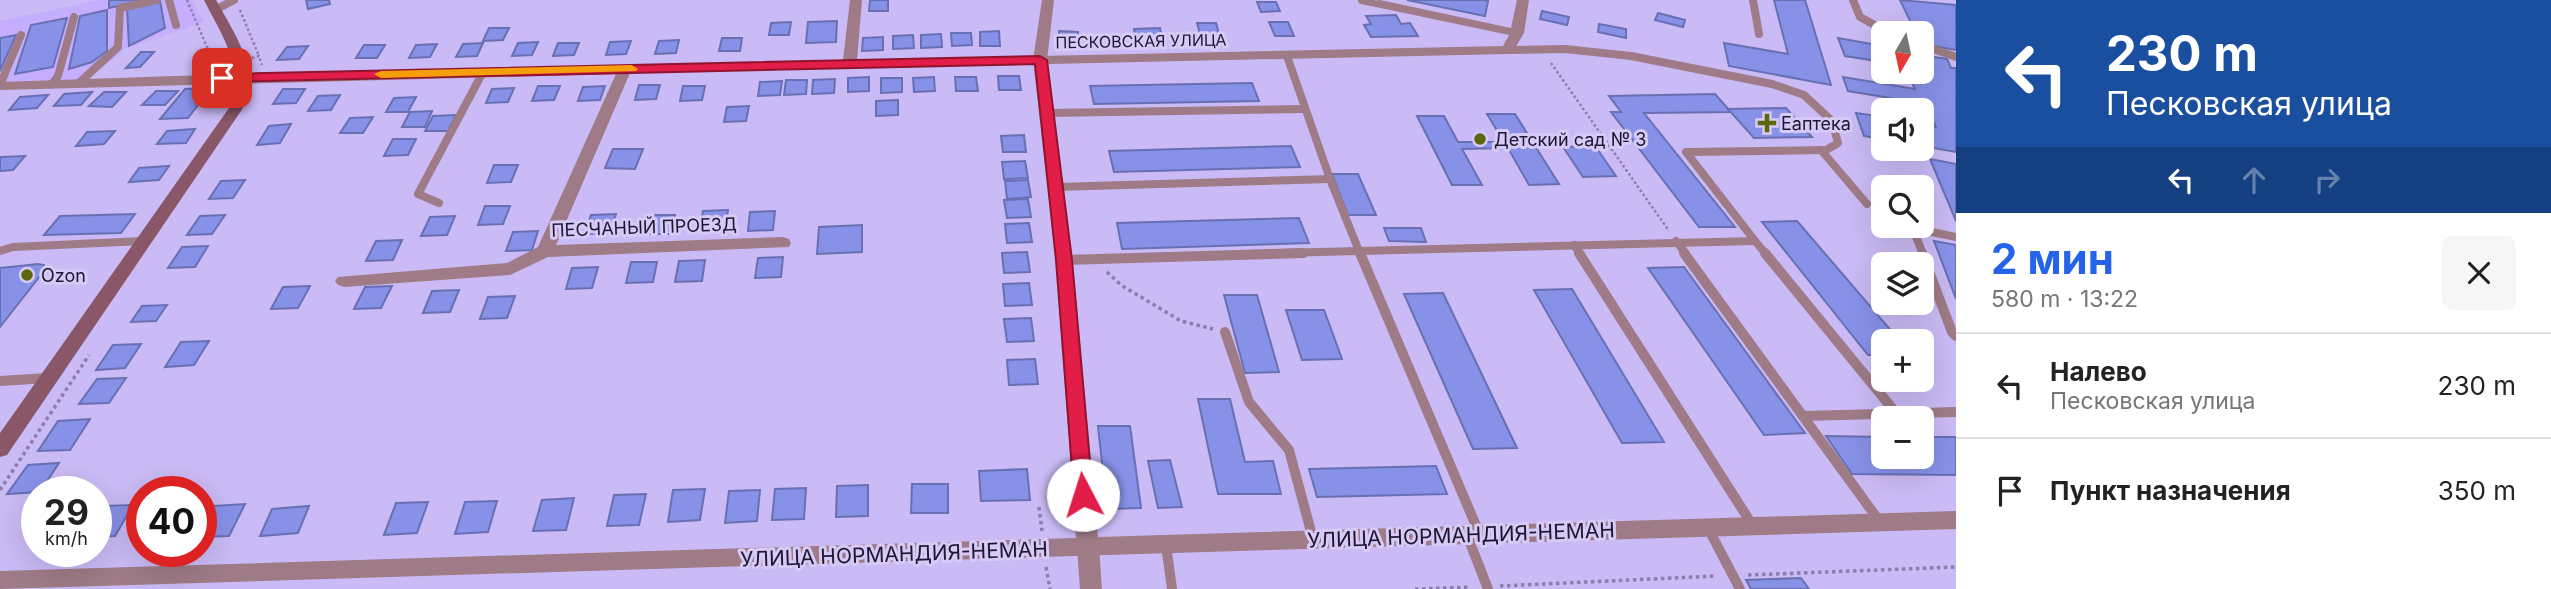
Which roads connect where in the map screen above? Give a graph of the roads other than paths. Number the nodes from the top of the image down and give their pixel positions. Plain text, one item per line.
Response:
1 (157, 0) edge
2 (169, 0) edge
3 (234, 0) edge
4 (856, 0) edge
5 (1048, 0) edge
6 (1523, 0) edge
7 (1753, 0) edge
8 (1853, 0) edge
9 (1369, 1) edge
10 (213, 5) edge
11 (74, 17) dead end
12 (1871, 23) edge
13 (176, 25) dead end
14 (1517, 33) junction
15 (1759, 34) dead end
16 (21, 35) dead end
17 (1934, 49) edge
18 (1507, 50) junction
19 (1287, 56) junction
20 (1956, 57) edge
21 (1040, 60) junction
22 (850, 64) junction
23 (625, 69) junction
24 (483, 72) junction
25 (244, 78) junction
26 (79, 83) junction
27 (52, 84) junction
28 (0, 86) edge
29 (1305, 109) junction
30 (1047, 113) junction
31 (1821, 150) junction
32 (1330, 179) junction
33 (1056, 187) junction
34 (439, 203) dead end
35 (1867, 204) dead end
36 (1956, 237) edge
37 (1676, 241) junction
38 (1755, 241) junction
39 (143, 242) junction
40 (783, 243) dead end
41 (1574, 245) junction
42 (0, 251) edge
43 (545, 251) junction
44 (1359, 251) junction
45 (1064, 260) junction
46 (344, 281) dead end
47 (1225, 332) road end
48 (1956, 336) edge
49 (49, 378) junction
50 (0, 381) edge
51 (1890, 406) edge
52 (1934, 412) edge
53 (1956, 412) edge
54 (1871, 414) edge
55 (1803, 416) junction
56 (0, 449) edge
57 (1956, 520) edge
58 (1880, 523) junction
59 (1754, 526) junction
60 (1708, 528) junction
61 (1474, 535) junction
62 (1313, 539) junction
63 (1166, 545) junction
64 (1088, 548) junction
65 (0, 581) edge
66 (1488, 588) edge
67 (1091, 589) edge
68 (1172, 589) edge
69 (1740, 589) edge

1 - 26 lane
2 - 13 lane
3 - 10 lane
4 - 22 street
5 - 21 street
6 - 14 street
7 - 15 lane
8 - 12 lane
9 - 14 street
10 - 25 main road
11 - 27 lane
14 - 18 street
16 - 28 lane
17 - 20 lane
18 - 19 street, ПЕСКОВСКАЯ УЛИЦА
18 - 31 lane
19 - 21 street, ПЕСКОВСКАЯ УЛИЦА
19 - 29 lane
21 - 22 street, ПЕСКОВСКАЯ УЛИЦА
21 - 30 street
22 - 23 street, ПЕСКОВСКАЯ УЛИЦА
23 - 24 street, ПЕСКОВСКАЯ УЛИЦА
23 - 43 street
24 - 25 street, ПЕСКОВСКАЯ УЛИЦА
24 - 34 lane
25 - 26 street, ПЕСКОВСКАЯ УЛИЦА
25 - 39 main road
26 - 27 street, ПЕСКОВСКАЯ УЛИЦА
27 - 28 street, ПЕСКОВСКАЯ УЛИЦА
29 - 30 lane
29 - 32 lane
30 - 33 street
31 - 35 lane
31 - 38 lane
32 - 33 lane
32 - 44 lane
33 - 45 street
36 - 48 lane
37 - 38 lane
37 - 41 lane
37 - 55 lane
38 - 51 lane
39 - 42 lane
39 - 49 main road
40 - 43 street, ПЕСЧАНЫЙ ПРОЕЗД
41 - 44 lane
41 - 59 lane
43 - 46 street, ПЕСЧАНЫЙ ПРОЕЗД
44 - 45 lane
44 - 61 lane
45 - 64 street
47 - 62 lane
49 - 50 lane
49 - 56 main road
52 - 53 lane
54 - 55 lane
55 - 58 lane
57 - 58 street, УЛИЦА НОРМАНДИЯ-НЕМАН
58 - 59 street, УЛИЦА НОРМАНДИЯ-НЕМАН
59 - 60 street, УЛИЦА НОРМАНДИЯ-НЕМАН
60 - 61 street, УЛИЦА НОРМАНДИЯ-НЕМАН
60 - 69 lane
61 - 62 street, УЛИЦА НОРМАНДИЯ-НЕМАН
61 - 66 lane
62 - 63 street, УЛИЦА НОРМАНДИЯ-НЕМАН
63 - 64 street, УЛИЦА НОРМАНДИЯ-НЕМАН
63 - 68 lane
64 - 65 street, УЛИЦА НОРМАНДИЯ-НЕМАН
64 - 67 street

